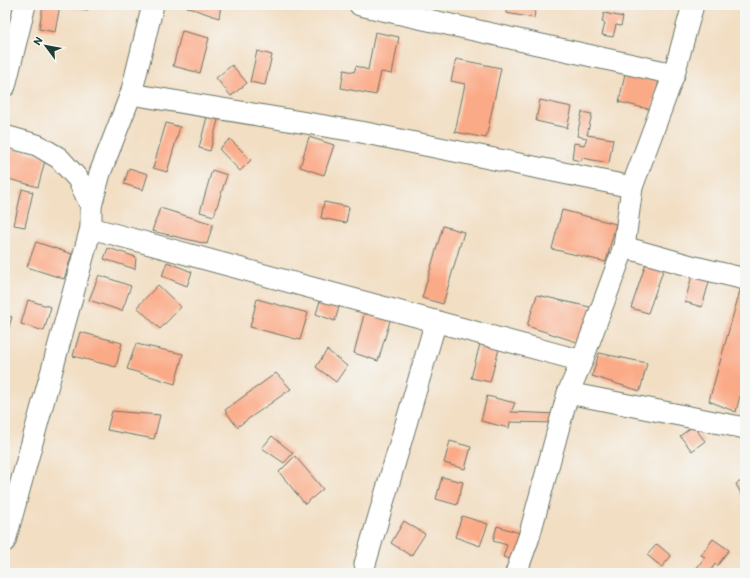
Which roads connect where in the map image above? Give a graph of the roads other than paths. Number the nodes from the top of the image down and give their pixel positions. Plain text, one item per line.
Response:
1 (25, 5) edge
2 (153, 5) edge
3 (360, 5) edge
4 (693, 5) edge
5 (674, 74) junction
6 (5, 86) edge
7 (131, 94) junction
8 (5, 136) edge
9 (100, 173) junction
10 (78, 179) junction
11 (632, 187) junction
12 (91, 206) junction
13 (91, 228) junction
14 (624, 247) junction
15 (745, 279) edge
16 (436, 321) junction
17 (582, 361) junction
18 (568, 393) junction
19 (745, 428) edge
20 (5, 541) edge
21 (365, 564) dead end
22 (516, 573) edge

1 - 6 street
2 - 7 street
3 - 5 street
4 - 5 street
5 - 11 street
7 - 9 street
7 - 11 street
8 - 10 street
9 - 10 street
9 - 12 street
10 - 12 street
11 - 14 street
12 - 13 street
13 - 16 street
13 - 20 street
14 - 15 street
14 - 17 street
16 - 17 street
16 - 21 street
17 - 18 street
18 - 19 street
18 - 22 street

